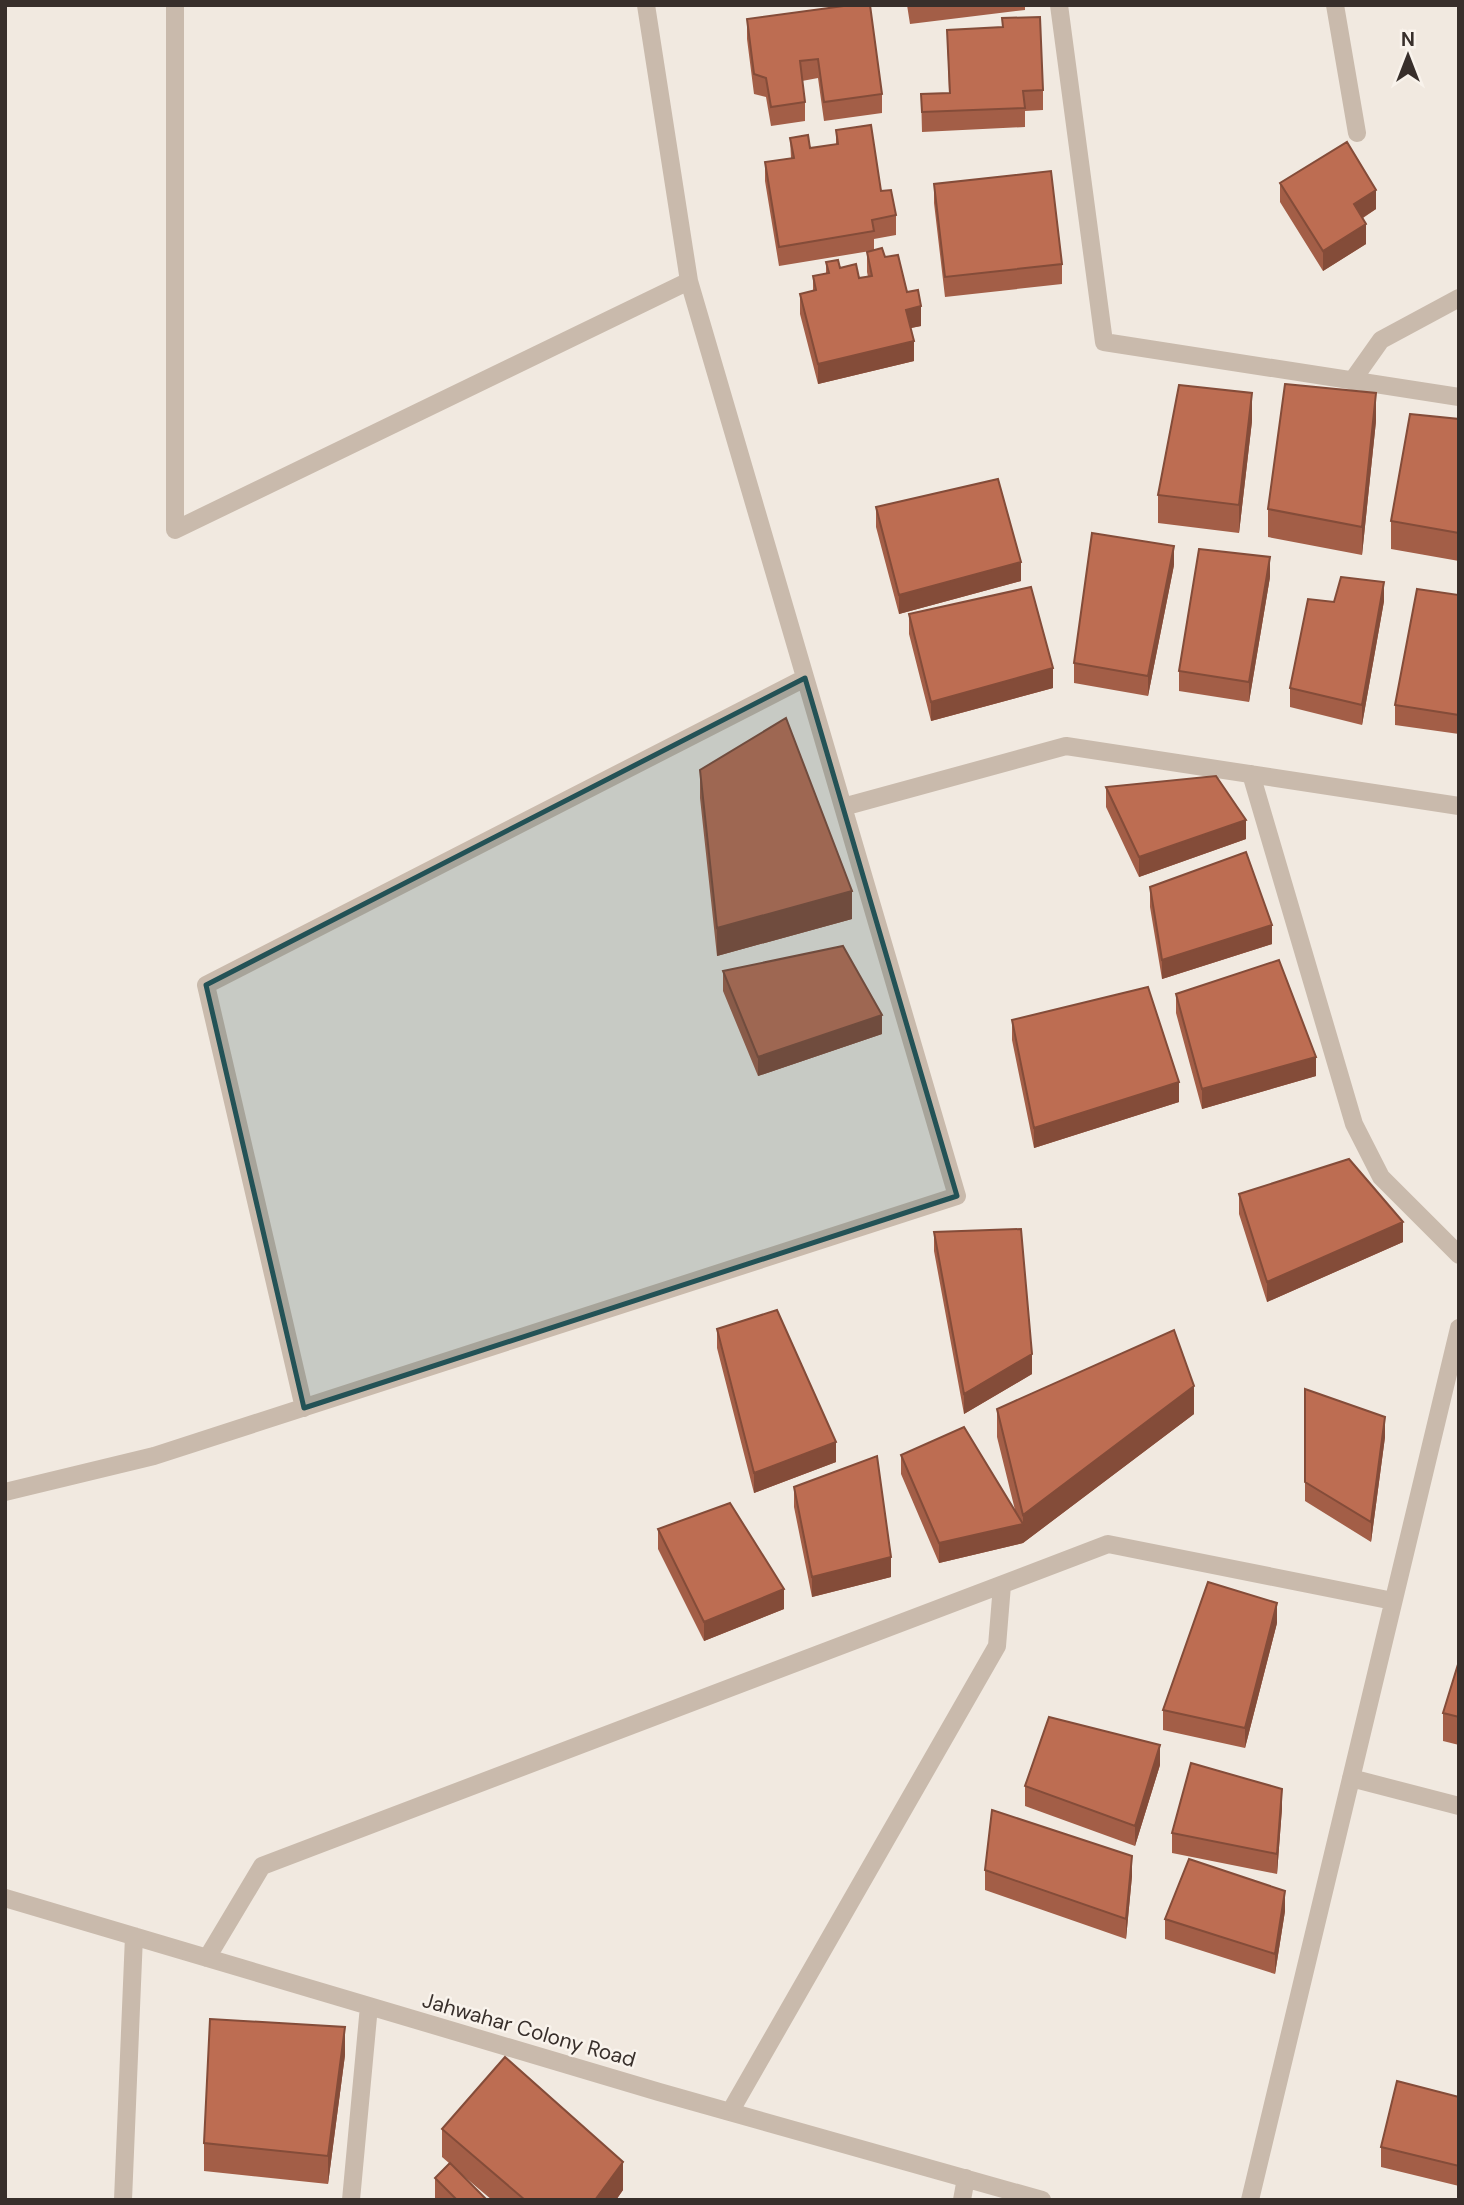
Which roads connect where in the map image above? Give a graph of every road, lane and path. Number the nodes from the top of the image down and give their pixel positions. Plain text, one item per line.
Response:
1 (175, 5) edge
2 (646, 5) edge
3 (1059, 5) edge
4 (1335, 5) edge
5 (1357, 133) dead end
6 (689, 281) junction
7 (1459, 298) edge
8 (1352, 381) junction
9 (1459, 397) edge
10 (804, 678) junction
11 (1251, 774) junction
12 (1459, 806) edge
13 (843, 807) junction
14 (1459, 1255) edge
15 (1457, 1339) edge
16 (304, 1408) junction
17 (5, 1492) edge
18 (1002, 1585) junction
19 (1393, 1601) junction
20 (1351, 1778) junction
21 (1459, 1806) edge
22 (5, 1898) edge
23 (134, 1936) junction
24 (207, 1958) junction
25 (369, 2006) junction
26 (730, 2112) junction
27 (966, 2178) junction
28 (123, 2200) edge
29 (351, 2200) edge
30 (962, 2200) edge
31 (1042, 2200) edge
32 (1250, 2200) edge

1 - 6 street
2 - 6 street
3 - 8 street
4 - 5 street
6 - 10 street
7 - 8 street
8 - 9 street
10 - 13 street
10 - 16 street
11 - 12 street
11 - 13 street
11 - 14 street
13 - 16 street
15 - 19 street
16 - 17 street
18 - 19 street
18 - 24 street
18 - 26 street
19 - 20 street
20 - 21 street
20 - 32 street
22 - 23 street, Jahwahar Colony Road
23 - 24 street, Jahwahar Colony Road
23 - 28 street
24 - 25 street, Jahwahar Colony Road
25 - 26 street, Jahwahar Colony Road
25 - 29 street
26 - 27 street, Jahwahar Colony Road
27 - 30 street
27 - 31 street, Jahwahar Colony Road

